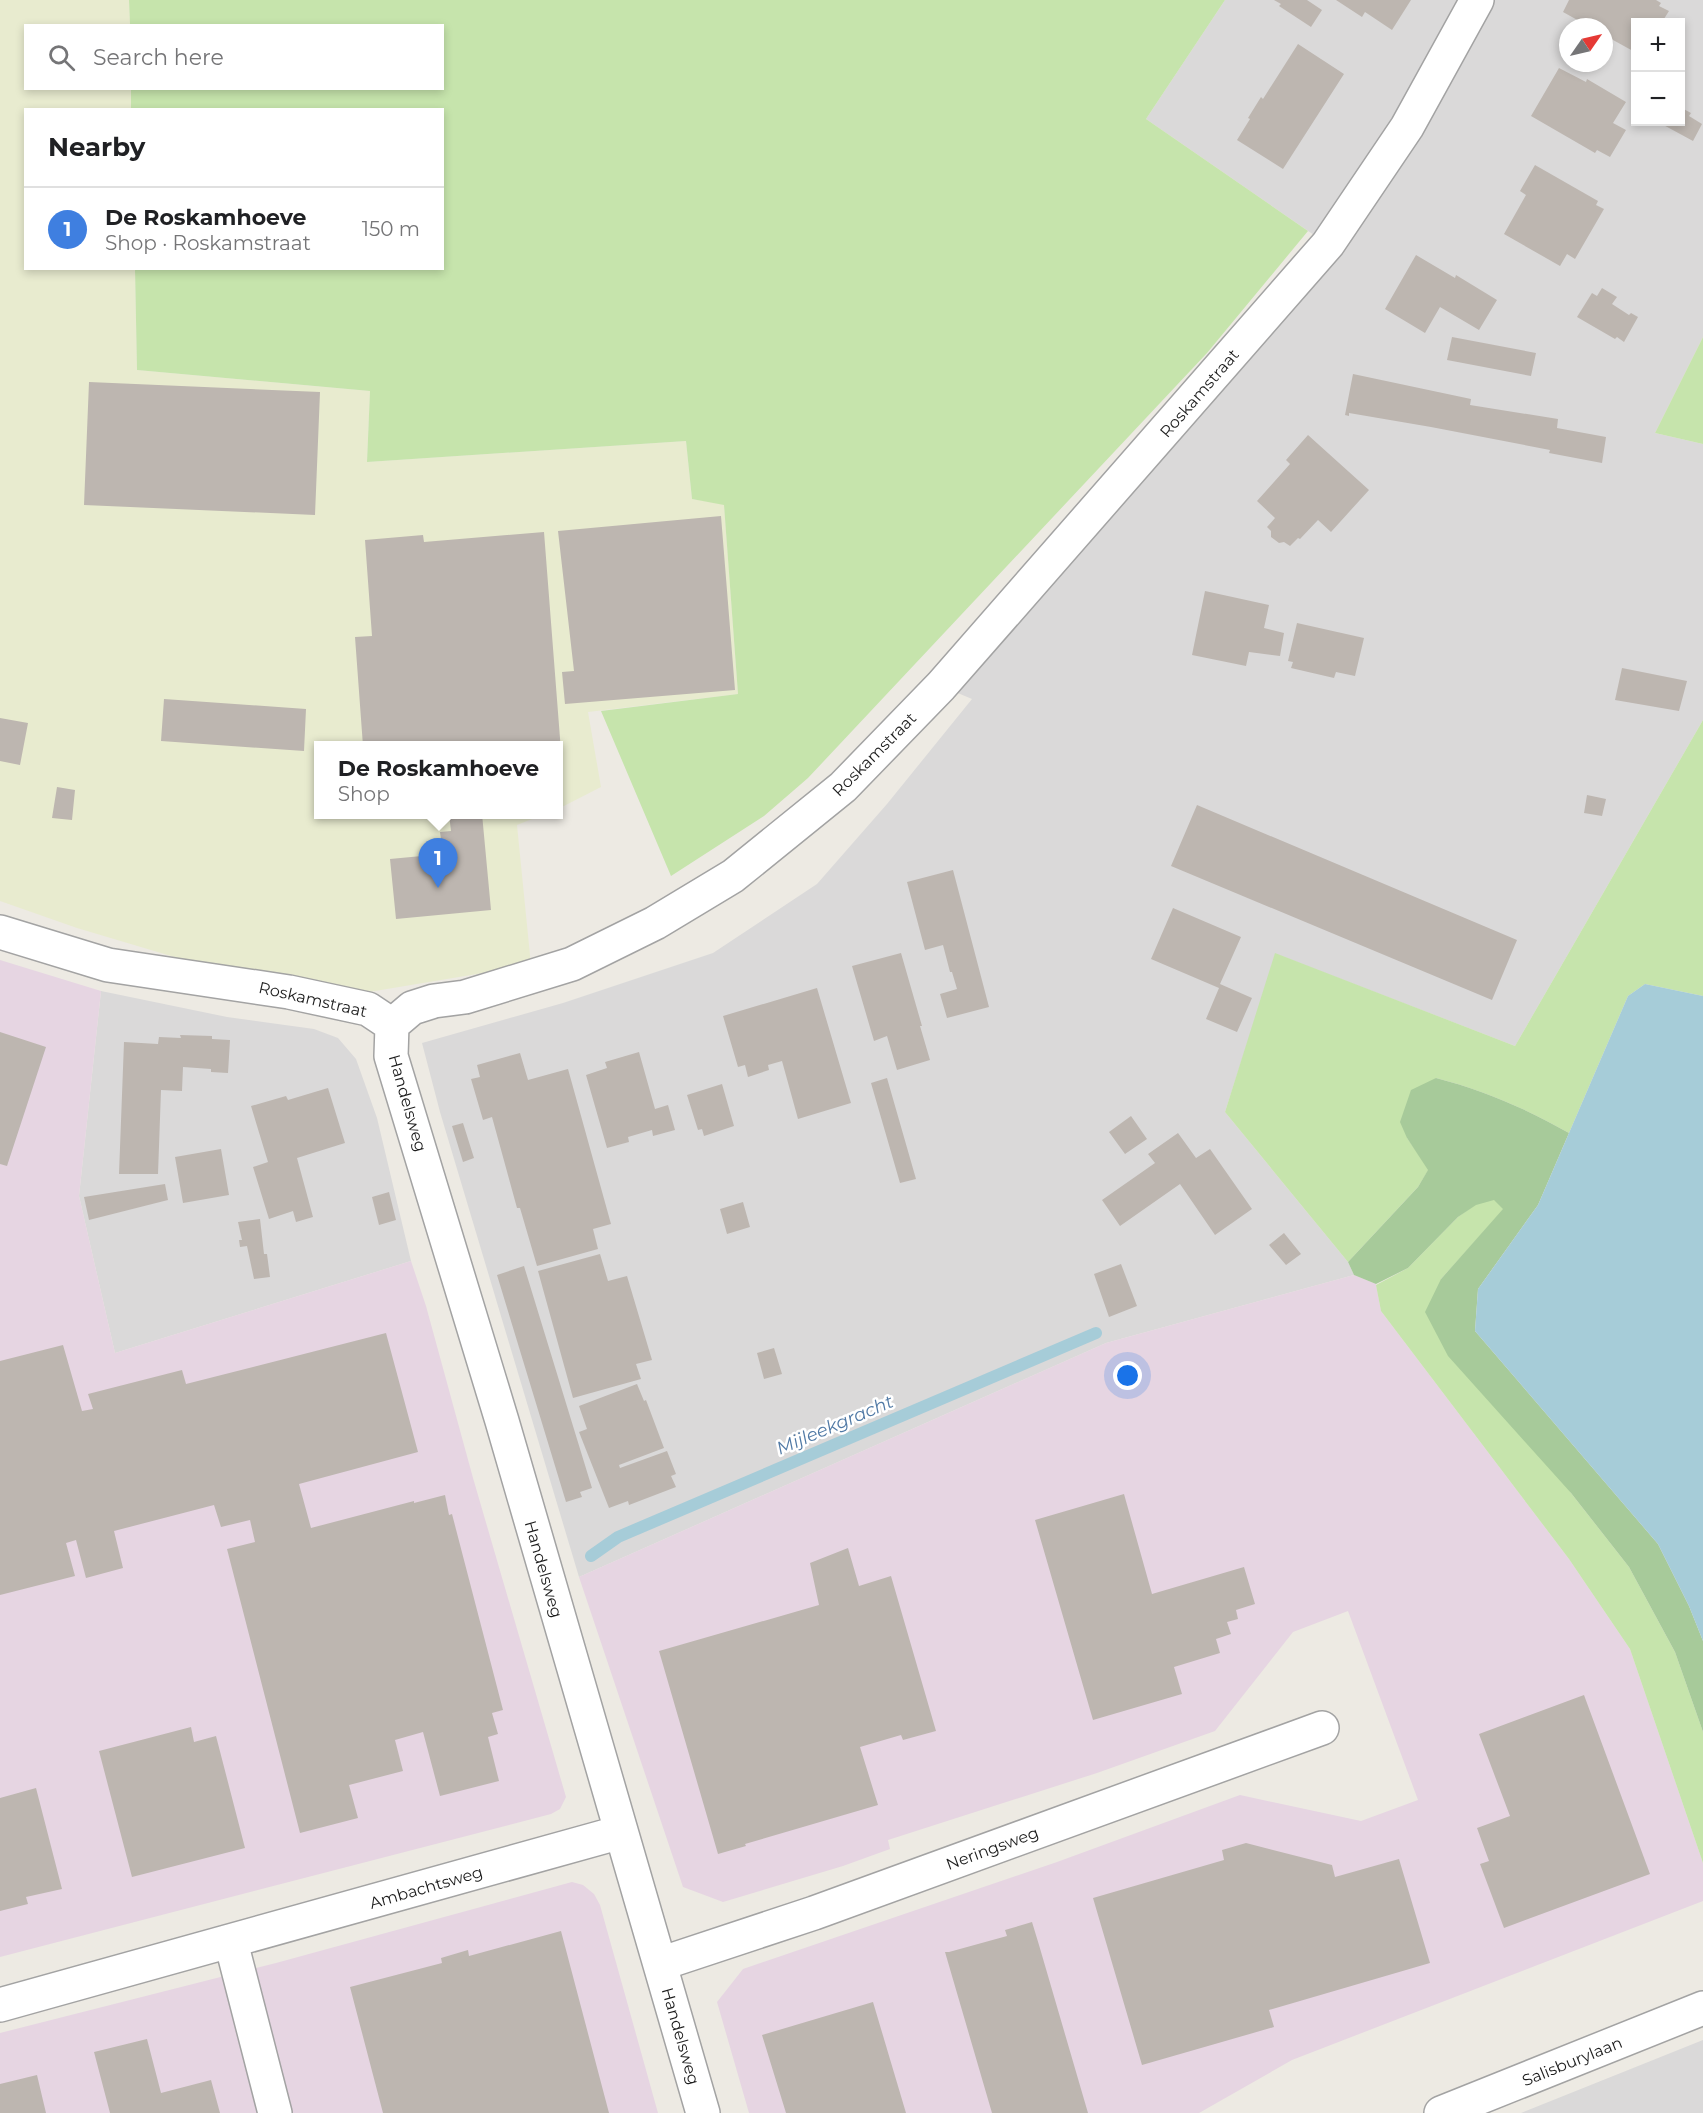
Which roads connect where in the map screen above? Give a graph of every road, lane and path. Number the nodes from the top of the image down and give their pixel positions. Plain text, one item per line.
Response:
1 (1477, 0) edge
2 (0, 932) edge
3 (392, 1025) junction
4 (1322, 1728) dead end
5 (621, 1833) junction
6 (231, 1942) junction
7 (660, 1964) junction
8 (0, 2005) edge
9 (1703, 2008) edge
10 (275, 2113) edge
11 (703, 2113) edge
12 (1441, 2113) edge

1 - 3 street, Roskamstraat
2 - 3 street, Roskamstraat
3 - 5 street, Handelsweg
4 - 7 street, Neringsweg
5 - 6 street, Ambachtsweg
5 - 7 street, Handelsweg
6 - 8 street, Ambachtsweg
6 - 10 street
7 - 11 street, Handelsweg
9 - 12 street, Salisburylaan

